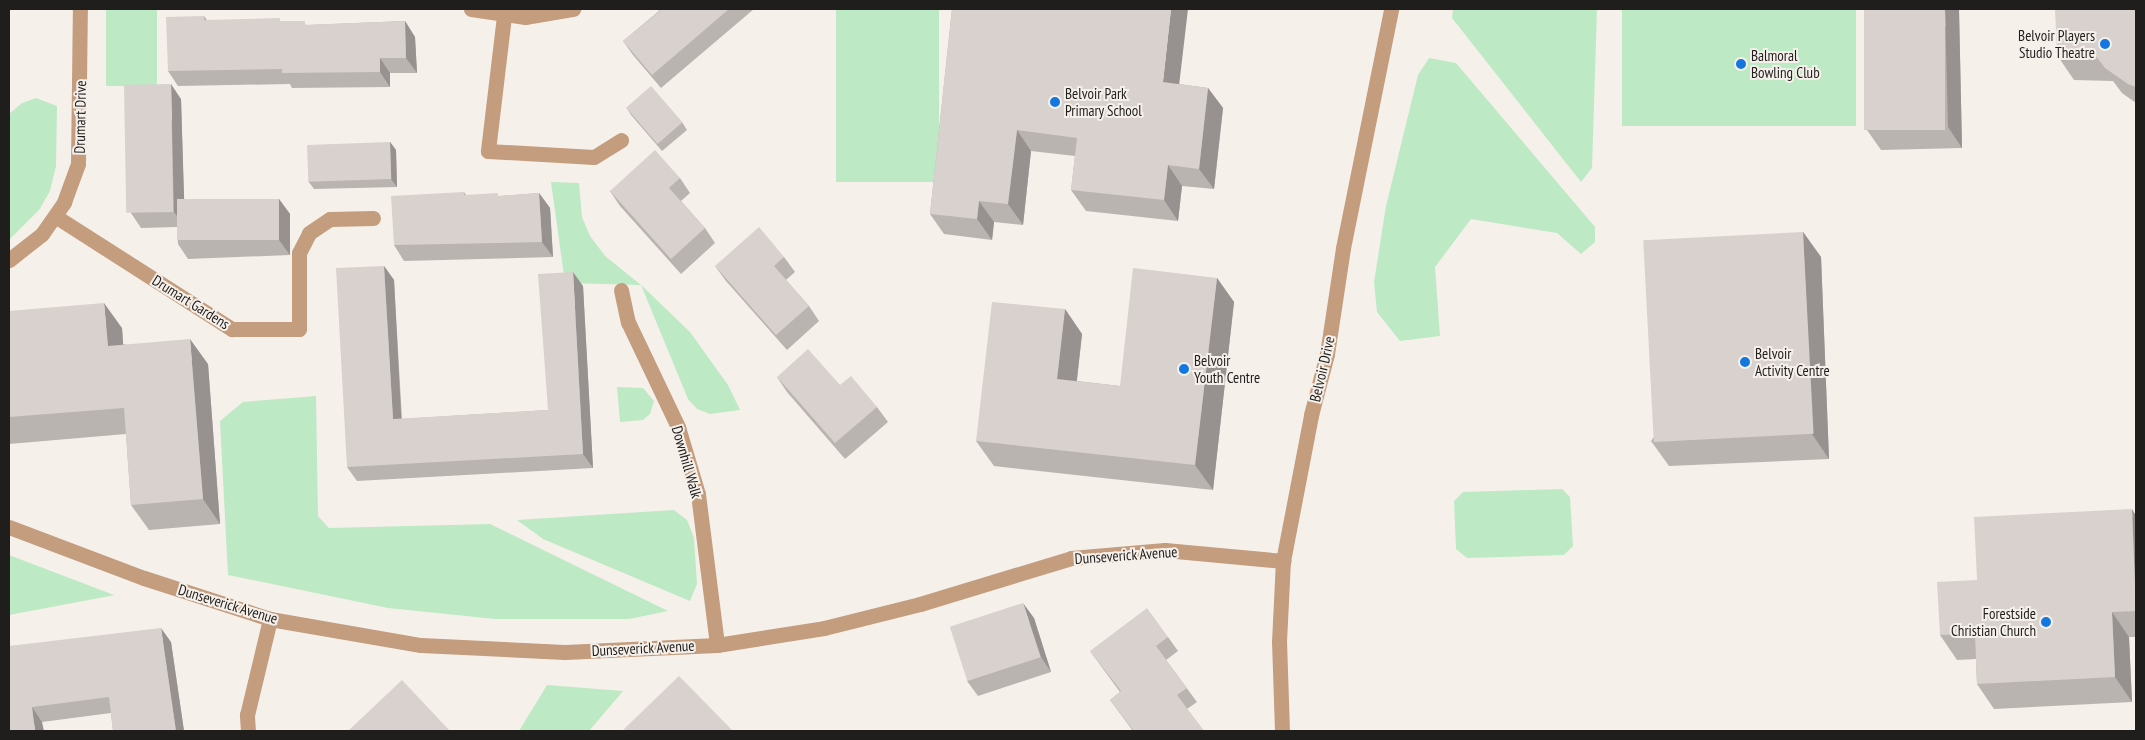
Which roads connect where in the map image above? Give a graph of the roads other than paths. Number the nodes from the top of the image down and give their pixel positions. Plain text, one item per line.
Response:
1 (80, 9) edge
2 (471, 9) edge
3 (572, 9) edge
4 (1391, 9) edge
5 (504, 16) junction
6 (621, 140) dead end
7 (55, 216) junction
8 (373, 218) dead end
9 (9, 260) edge
10 (621, 290) dead end
11 (9, 527) edge
12 (1283, 561) junction
13 (270, 619) junction
14 (717, 645) junction
15 (248, 731) edge
16 (1282, 731) edge

1 - 7 street, Drumart Drive
2 - 5 street
3 - 5 street
4 - 12 street, Belvoir Drive
5 - 6 street
7 - 8 street, Drumart Gardens
7 - 9 street, Drumart Drive
10 - 14 street, Downhill Walk
11 - 13 street, Dunseverick Avenue
12 - 14 street, Dunseverick Avenue
12 - 16 street, Belvoir Drive
13 - 14 street, Dunseverick Avenue
13 - 15 street

